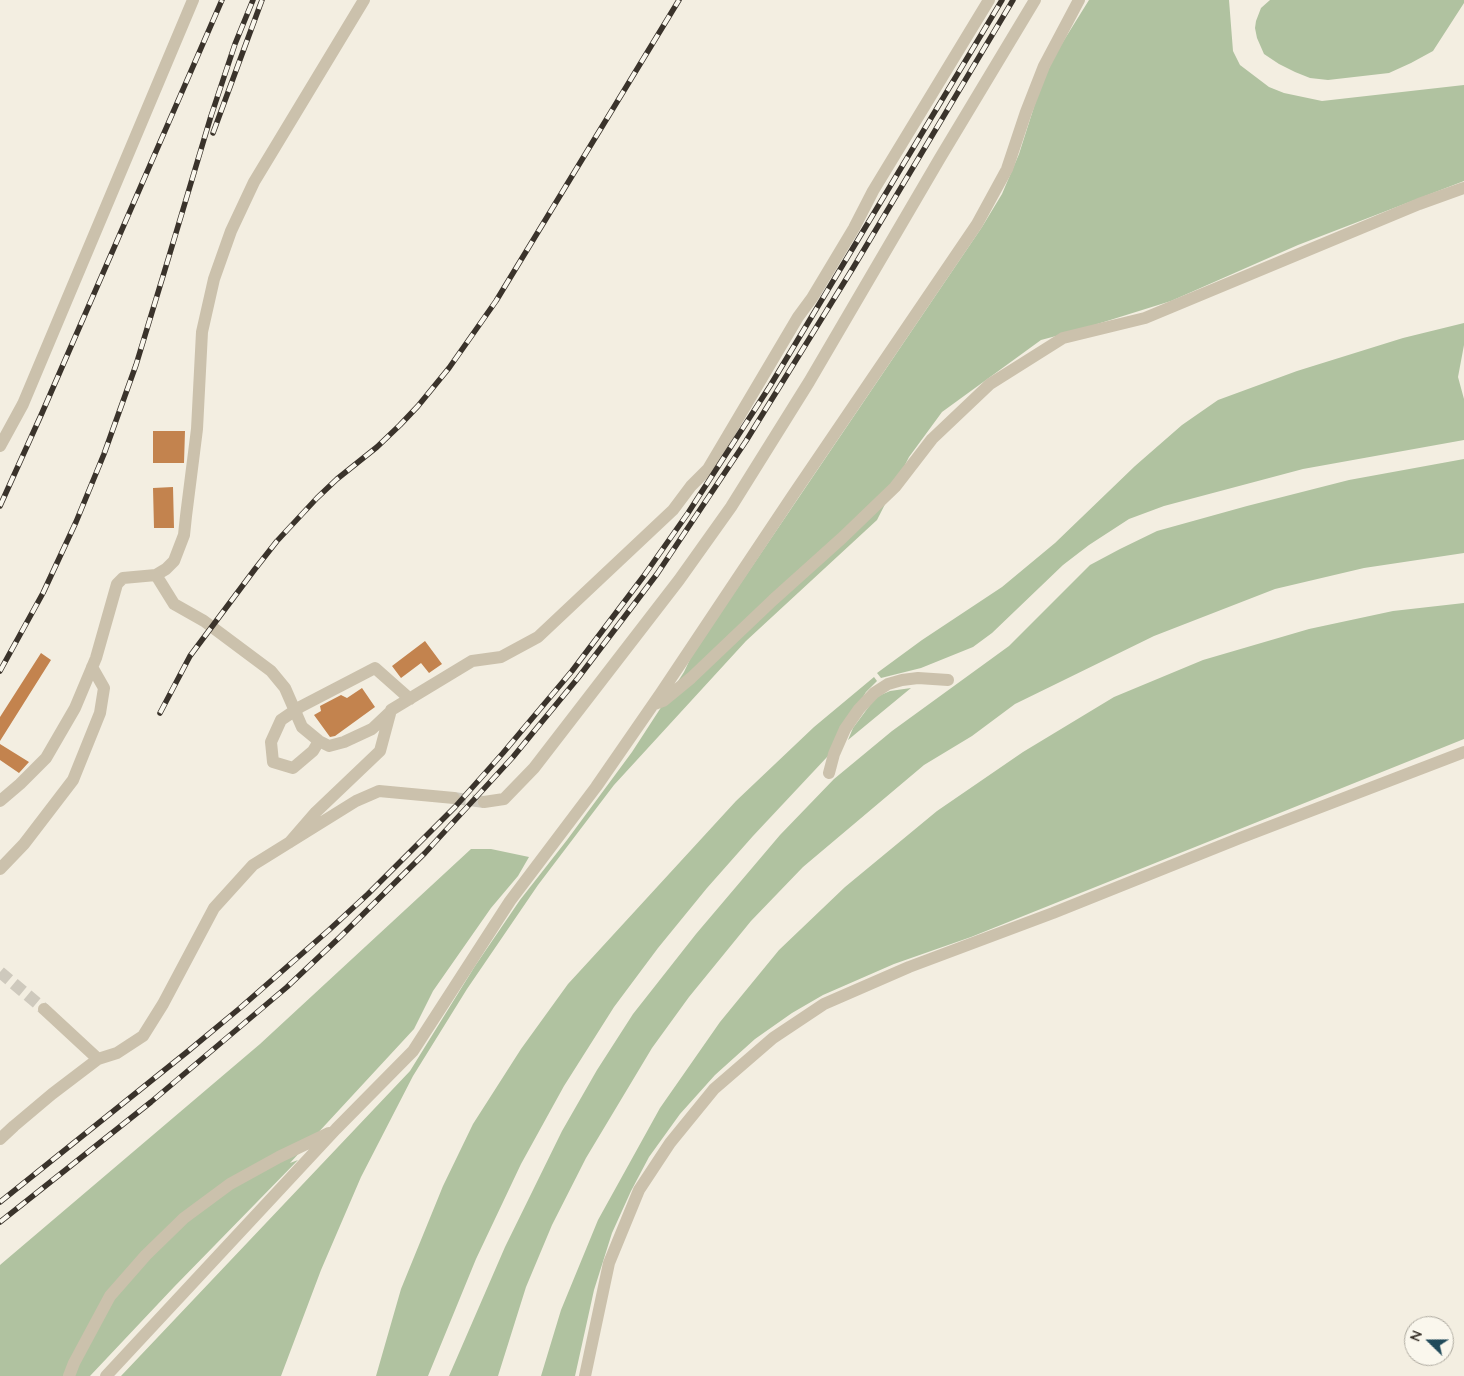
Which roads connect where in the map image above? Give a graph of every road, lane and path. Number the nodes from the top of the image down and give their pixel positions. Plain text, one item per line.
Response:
1 (193, 0) edge
2 (364, 0) edge
3 (989, 0) edge
4 (1035, 0) edge
5 (1079, 0) edge
6 (1464, 188) edge
7 (0, 446) edge
8 (156, 575) junction
9 (92, 668) junction
10 (948, 680) dead end
11 (410, 699) junction
12 (653, 704) junction
13 (295, 710) junction
14 (392, 710) junction
15 (319, 741) junction
16 (1464, 752) edge
17 (830, 774) dead end
18 (454, 798) tunnel mouth
19 (0, 801) edge
20 (484, 802) tunnel mouth
21 (290, 842) junction
22 (0, 869) edge
23 (44, 1009) tunnel mouth
24 (98, 1059) junction
25 (336, 1129) junction
26 (0, 1139) edge
27 (69, 1376) edge
28 (106, 1376) edge
29 (584, 1376) edge

1 - 7 lane
2 - 8 lane
3 - 11 lane
4 - 20 lane
5 - 12 lane
6 - 12 lane
8 - 9 lane
8 - 13 lane
9 - 19 lane
9 - 22 lane
10 - 17 lane
11 - 13 lane
11 - 14 lane
12 - 25 lane
13 - 15 lane
13 - 15 lane
14 - 15 lane
14 - 21 lane
16 - 29 lane
18 - 21 lane
21 - 24 lane
23 - 24 lane
24 - 26 lane
25 - 27 lane
25 - 28 lane

